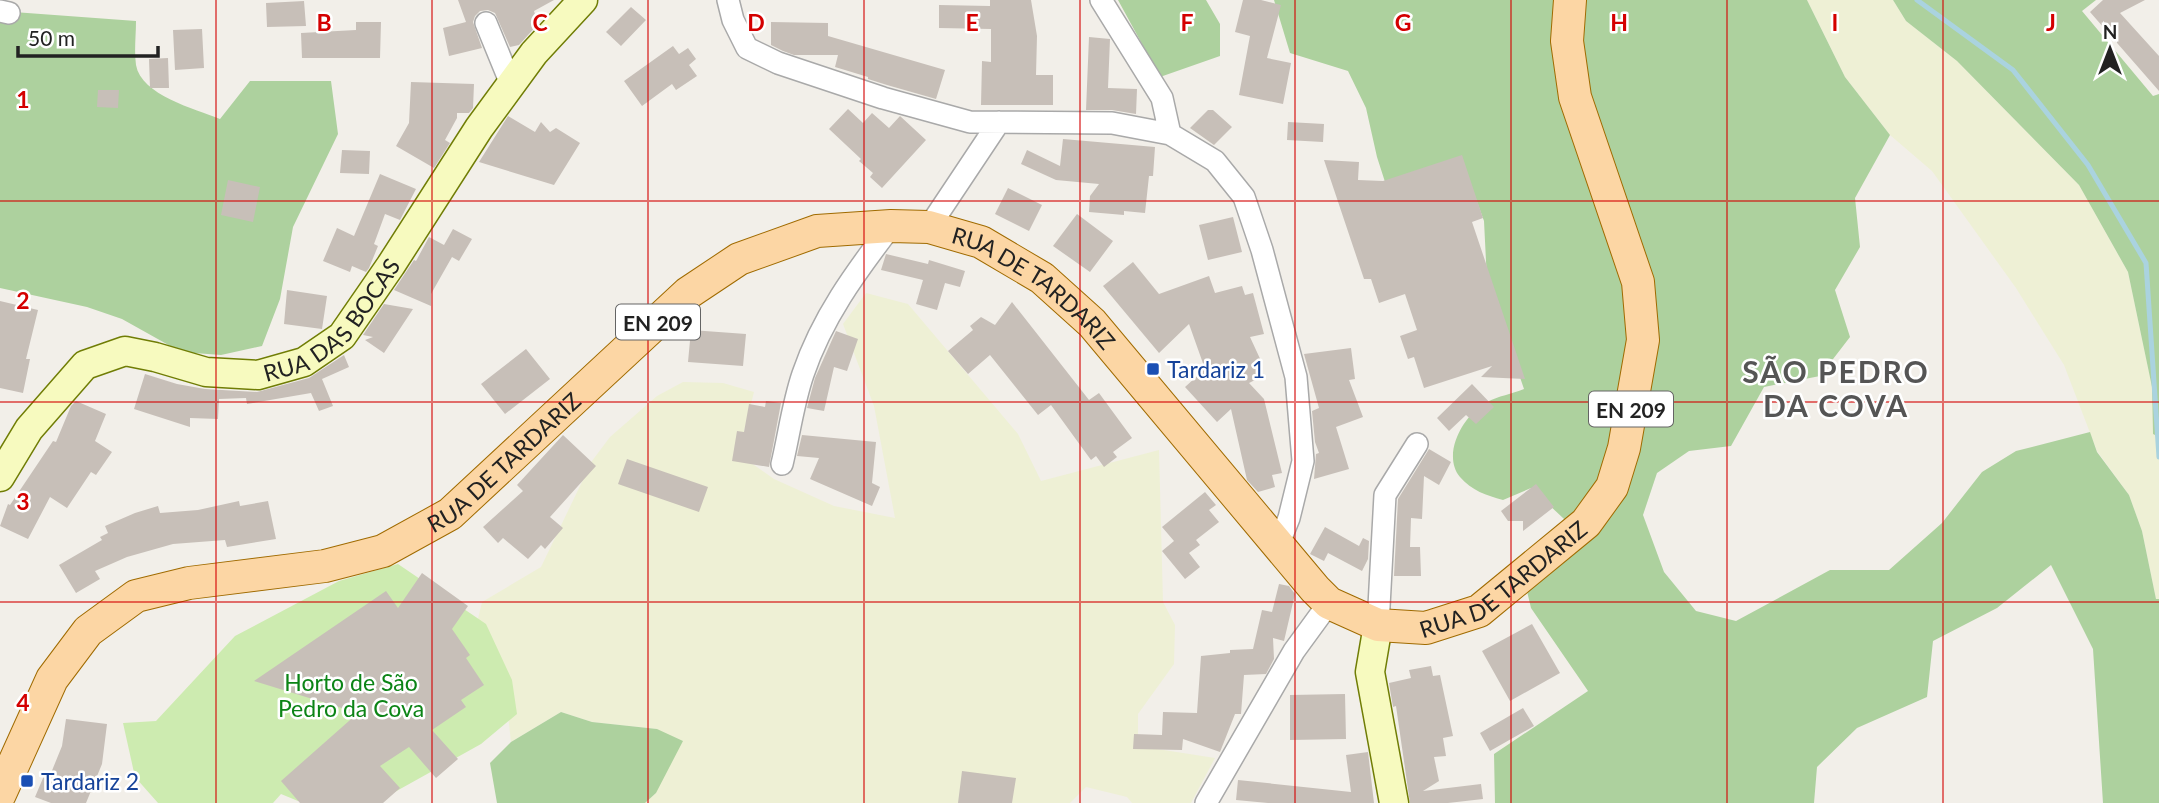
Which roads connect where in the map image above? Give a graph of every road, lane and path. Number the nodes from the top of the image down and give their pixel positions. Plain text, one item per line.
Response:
1 (583, 0) edge
2 (728, 0) edge
3 (1101, 0) edge
4 (1570, 0) edge
5 (486, 23) dead end
6 (511, 84) junction
7 (999, 122) junction
8 (1170, 134) junction
9 (891, 226) junction
10 (929, 227) junction
11 (1417, 444) dead end
12 (782, 464) dead end
13 (0, 477) edge
14 (1278, 545) junction
15 (1329, 603) junction
16 (1378, 625) junction
17 (0, 794) edge
18 (1206, 803) edge
19 (1394, 803) edge

1 - 6 street, RUA DAS BOCAS
2 - 7 street
3 - 8 street
4 - 16 main road, RUA DE TARDARIZ / EN 209
5 - 6 street
6 - 13 street, RUA DAS BOCAS
7 - 8 street
7 - 10 street
8 - 14 street
9 - 10 main road, RUA DE TARDARIZ / EN 209
9 - 12 street
9 - 17 main road, RUA DE TARDARIZ / EN 209
10 - 14 main road, RUA DE TARDARIZ / EN 209
11 - 16 street
14 - 15 main road, RUA DE TARDARIZ / EN 209
15 - 16 main road, RUA DE TARDARIZ / EN 209
15 - 18 street
16 - 19 street

